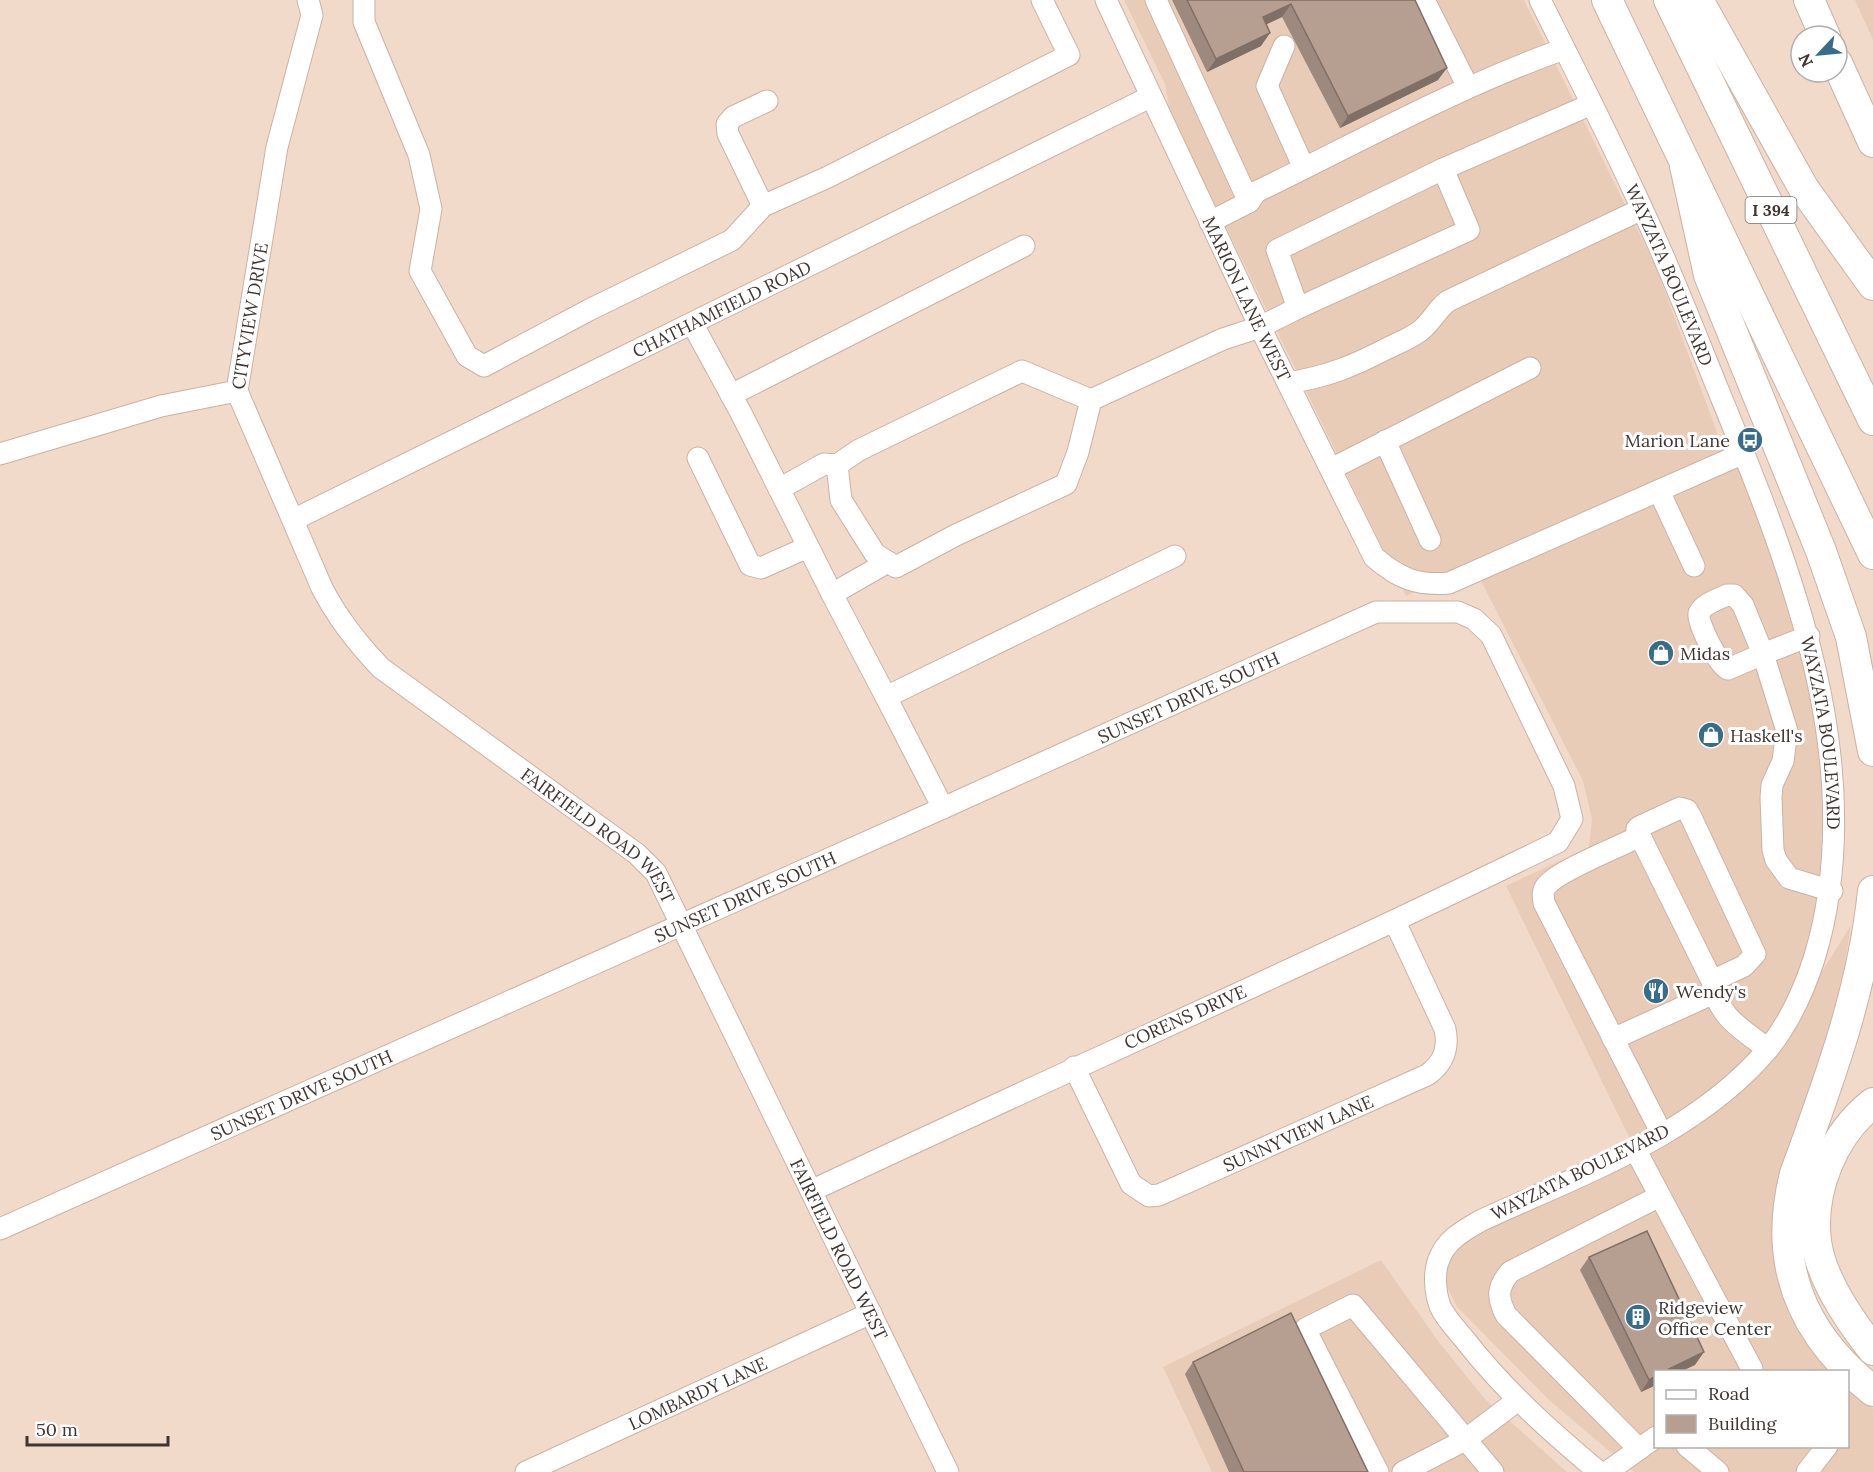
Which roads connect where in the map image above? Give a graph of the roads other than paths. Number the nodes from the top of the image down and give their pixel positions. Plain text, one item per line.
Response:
1 (308, 0) edge
2 (364, 0) edge
3 (1042, 0) edge
4 (1106, 0) edge
5 (1156, 0) edge
6 (1424, 0) edge
7 (1540, 0) edge
8 (1608, 0) edge
9 (1669, 0) edge
10 (1698, 0) edge
11 (1809, 0) edge
12 (1820, 24) edge
13 (1284, 46) dead end
14 (1564, 49) junction
15 (1847, 84) edge
16 (1468, 87) junction
17 (1150, 97) junction
18 (767, 101) dead end
19 (1592, 104) junction
20 (1873, 142) edge
21 (1685, 166) junction
22 (1304, 168) junction
23 (1443, 169) junction
24 (1249, 202) junction
25 (763, 206) junction
26 (1642, 208) junction
27 (1210, 222) junction
28 (1024, 246) dead end
29 (1873, 285) edge
30 (1298, 308) junction
31 (693, 325) junction
32 (1260, 327) junction
33 (1530, 368) dead end
34 (1288, 383) junction
35 (237, 391) junction
36 (731, 395) junction
37 (1091, 400) junction
38 (1873, 420) edge
39 (1385, 441) junction
40 (1744, 453) junction
41 (0, 454) edge
42 (698, 458) dead end
43 (837, 465) junction
44 (1331, 469) junction
45 (779, 489) junction
46 (1659, 491) junction
47 (293, 520) junction
48 (1430, 540) dead end
49 (808, 548) junction
50 (1873, 554) edge
51 (1176, 556) dead end
52 (888, 562) junction
53 (1694, 566) dead end
54 (831, 594) junction
55 (1809, 636) junction
56 (886, 697) junction
57 (1873, 751) edge
58 (943, 808) junction
59 (1640, 836) junction
60 (1558, 842) joint
61 (1832, 891) junction
62 (1873, 891) edge
63 (1395, 922) junction
64 (680, 924) junction
65 (1713, 987) junction
66 (1613, 1039) junction
67 (1768, 1049) junction
68 (1074, 1067) junction
69 (1873, 1103) edge
70 (1662, 1134) junction
71 (1635, 1149) junction
72 (810, 1191) junction
73 (1658, 1197) junction
74 (0, 1229) edge
75 (871, 1313) junction
76 (1862, 1327) edge
77 (1873, 1350) edge
78 (1756, 1370) edge
79 (1873, 1391) edge
80 (1518, 1400) junction
81 (1465, 1440) junction
82 (1647, 1443) edge
83 (1689, 1448) edge
84 (1825, 1448) edge
85 (526, 1472) edge
86 (948, 1472) edge
87 (1378, 1472) edge
88 (1403, 1472) edge
89 (1493, 1472) edge
90 (1599, 1472) edge
91 (1607, 1472) edge
92 (1718, 1472) edge
93 (1807, 1472) edge

1 - 35 street, CITYVIEW DRIVE
2 - 25 street
3 - 25 street
4 - 17 street, MARION LANE WEST
5 - 24 street
6 - 16 street
7 - 14 street, WAYZATA BOULEVARD
8 - 21 highway
9 - 38 highway, I 394
10 - 29 highway
11 - 12 highway
13 - 22 street
14 - 16 street
14 - 19 street, WAYZATA BOULEVARD
15 - 20 highway
16 - 22 street
17 - 27 street, MARION LANE WEST
17 - 31 street, CHATHAMFIELD ROAD
18 - 25 street
19 - 23 street
19 - 26 street, WAYZATA BOULEVARD
21 - 50 highway
21 - 57 highway
22 - 24 street
23 - 30 street
23 - 30 street
24 - 27 street
26 - 34 street
26 - 40 street, WAYZATA BOULEVARD
27 - 32 street, MARION LANE WEST
28 - 36 street
30 - 32 street
31 - 36 street
31 - 47 street, CHATHAMFIELD ROAD
32 - 34 street, MARION LANE WEST
32 - 37 street
33 - 39 street
34 - 44 street, MARION LANE WEST
35 - 41 street, CITYVIEW DRIVE
35 - 47 street, FAIRFIELD ROAD WEST
36 - 45 street
37 - 43 street
37 - 52 street
39 - 44 street
39 - 48 street
40 - 46 street
40 - 55 street, WAYZATA BOULEVARD
42 - 49 street
43 - 45 street
43 - 52 street
44 - 46 street, MARION LANE WEST
45 - 49 street
46 - 53 street
47 - 64 street, FAIRFIELD ROAD WEST
49 - 54 street
51 - 56 street
52 - 54 street
54 - 56 street
55 - 61 street, WAYZATA BOULEVARD
55 - 61 street
56 - 58 street
58 - 60 street, SUNSET DRIVE SOUTH
58 - 64 street, SUNSET DRIVE SOUTH
59 - 65 street
59 - 65 street
59 - 66 street
60 - 63 street, CORENS DRIVE
61 - 67 street, WAYZATA BOULEVARD
62 - 79 highway
63 - 68 street, CORENS DRIVE
63 - 68 street, SUNNYVIEW LANE
64 - 72 street, FAIRFIELD ROAD WEST
64 - 74 street, SUNSET DRIVE SOUTH
65 - 66 street
65 - 67 street
66 - 70 street
67 - 70 street, WAYZATA BOULEVARD
68 - 72 street, CORENS DRIVE
69 - 76 highway
70 - 71 street, WAYZATA BOULEVARD
71 - 73 street
71 - 80 street, WAYZATA BOULEVARD
72 - 75 street, FAIRFIELD ROAD WEST
73 - 78 street
73 - 82 street
75 - 85 street, LOMBARDY LANE
75 - 86 street, FAIRFIELD ROAD WEST
76 - 77 highway
80 - 81 street
80 - 90 street, WAYZATA BOULEVARD
81 - 87 street
81 - 88 street
81 - 89 street
82 - 91 street
83 - 92 street
84 - 93 street

